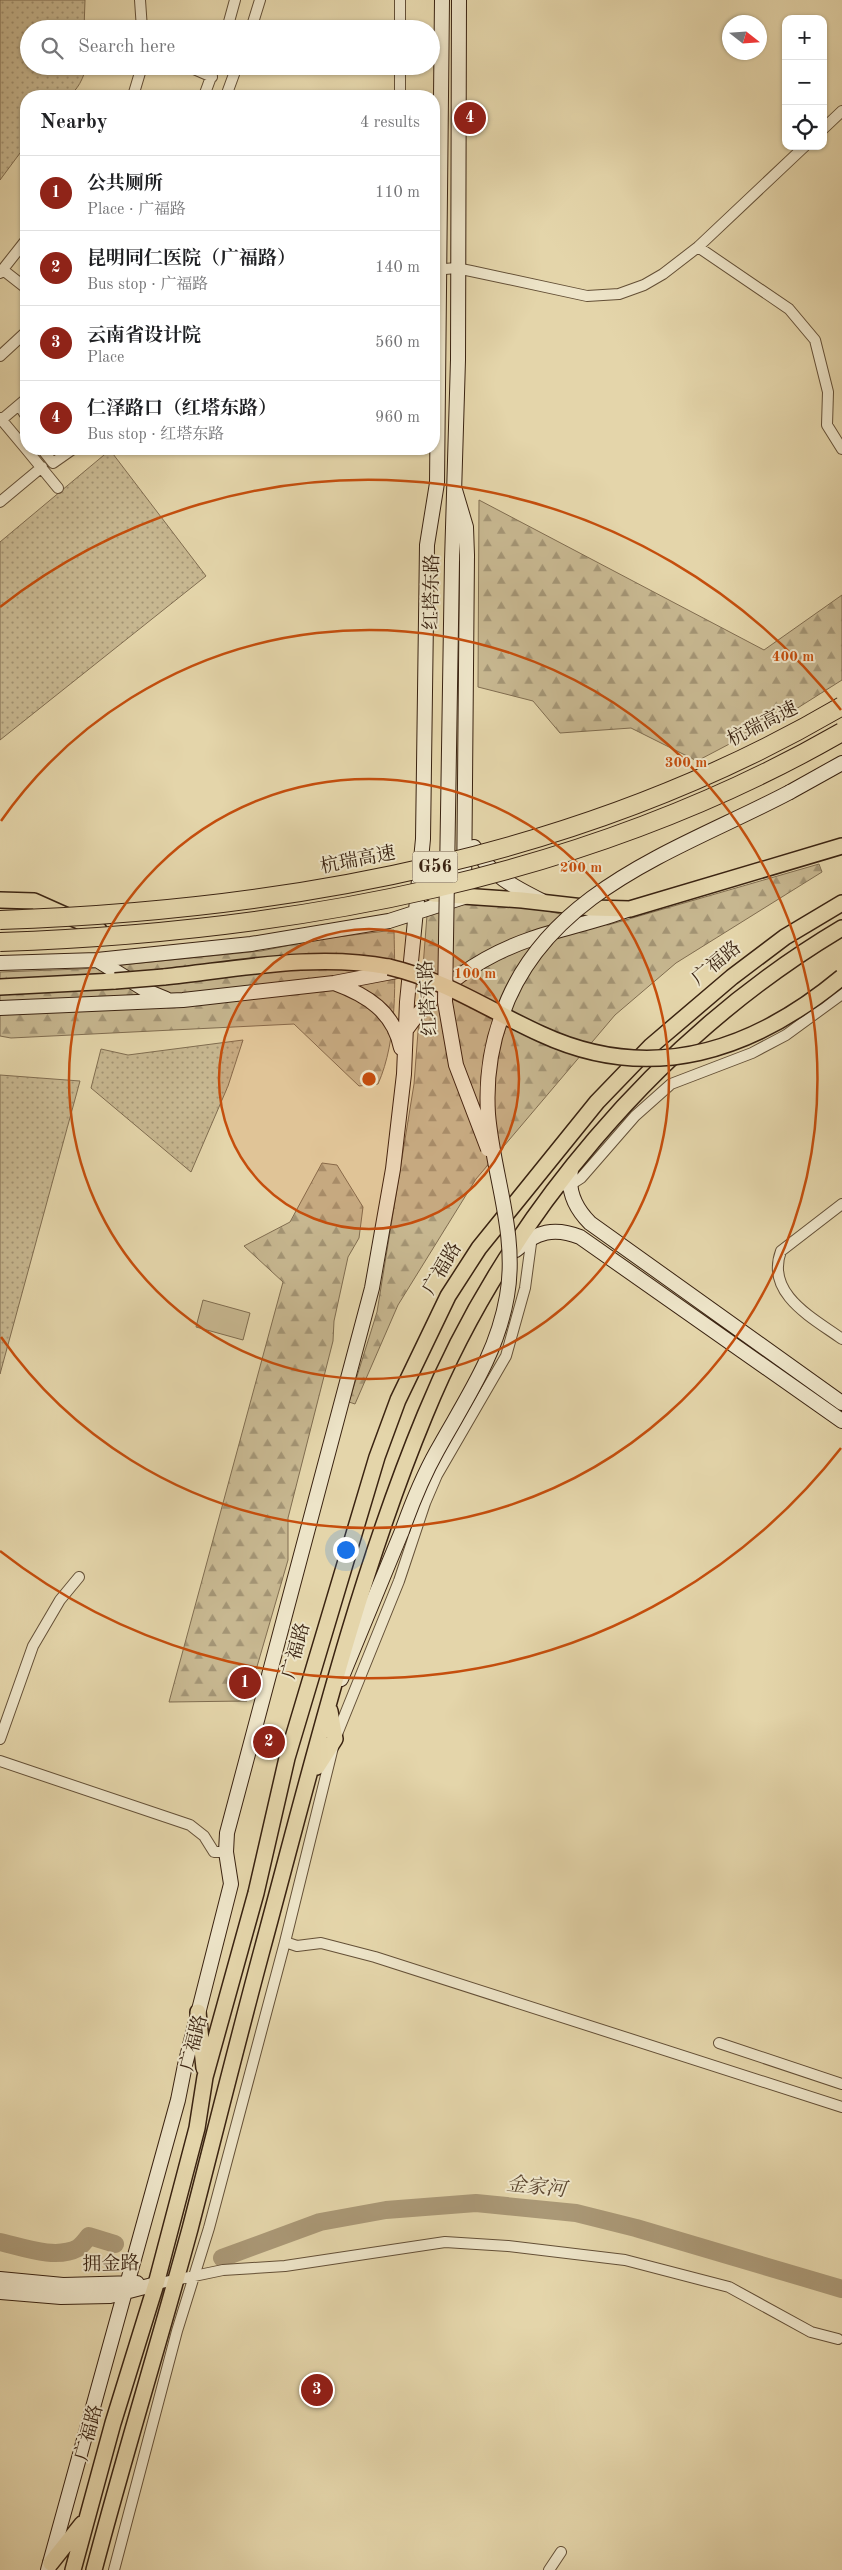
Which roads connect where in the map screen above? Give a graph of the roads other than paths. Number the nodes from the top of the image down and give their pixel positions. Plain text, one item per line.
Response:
1 (140, 0) edge
2 (235, 0) edge
3 (260, 0) edge
4 (400, 0) edge
5 (442, 0) edge
6 (459, 0) edge
7 (141, 20) edge
8 (229, 20) edge
9 (254, 20) edge
10 (400, 20) edge
11 (139, 75) edge
12 (207, 75) edge
13 (234, 75) edge
14 (400, 75) edge
15 (212, 77) joint
16 (135, 90) edge
17 (207, 90) edge
18 (228, 90) edge
19 (400, 90) edge
20 (440, 90) edge
21 (842, 111) edge
22 (827, 125) edge
23 (801, 150) edge
24 (698, 247) junction
25 (20, 248) edge
26 (456, 268) junction
27 (440, 270) edge
28 (2, 272) edge
29 (20, 284) edge
30 (20, 338) edge
31 (0, 356) edge
32 (20, 404) edge
33 (1, 420) edge
34 (20, 442) edge
35 (842, 449) edge
36 (31, 455) edge
37 (47, 455) edge
38 (64, 455) edge
39 (437, 455) edge
40 (42, 467) junction
41 (58, 488) dead end
42 (456, 490) junction
43 (0, 502) edge
44 (842, 706) edge
45 (842, 732) edge
46 (842, 763) edge
47 (464, 820) junction
48 (842, 846) edge
49 (418, 892) junction
50 (464, 897) junction
51 (0, 900) edge
52 (545, 902) junction
53 (842, 903) edge
54 (630, 909) junction
55 (416, 912) junction
56 (0, 920) edge
57 (842, 928) edge
58 (99, 930) junction
59 (0, 934) edge
60 (0, 942) edge
61 (97, 960) junction
62 (0, 963) edge
63 (411, 967) junction
64 (842, 977) edge
65 (334, 983) junction
66 (0, 987) edge
67 (842, 994) edge
68 (169, 1001) junction
69 (0, 1008) edge
70 (406, 1030) junction
71 (404, 1062) junction
72 (571, 1170) junction
73 (498, 1175) junction
74 (569, 1185) junction
75 (547, 1201) junction
76 (842, 1204) edge
77 (532, 1237) junction
78 (510, 1255) junction
79 (699, 1301) junction
80 (690, 1314) junction
81 (842, 1339) edge
82 (842, 1403) edge
83 (842, 1421) edge
84 (79, 1577) dead end
85 (329, 1707) junction
86 (0, 1739) edge
87 (335, 1739) junction
88 (0, 1761) edge
89 (308, 1779) junction
90 (226, 1852) junction
91 (285, 1942) junction
92 (198, 2012) junction
93 (719, 2043) dead end
94 (206, 2077) junction
95 (842, 2084) edge
96 (842, 2107) edge
97 (195, 2277) junction
98 (0, 2280) edge
99 (175, 2280) junction
100 (156, 2284) junction
101 (127, 2288) junction
102 (0, 2292) edge
103 (838, 2339) dead end
104 (86, 2519) junction
105 (562, 2552) dead end
106 (49, 2566) edge
107 (73, 2570) edge
108 (94, 2570) edge
109 (114, 2570) edge
110 (550, 2570) edge

1 - 7 street
2 - 8 street
3 - 9 street
4 - 10 street
5 - 20 main road, 红塔东路
6 - 26 main road, 红塔东路
11 - 16 street
12 - 15 street
13 - 18 street
14 - 19 street
15 - 17 street
21 - 22 street
23 - 24 street
24 - 26 street
24 - 35 street
25 - 28 street
26 - 27 street
26 - 42 main road, 红塔东路
28 - 29 street
30 - 31 street
32 - 33 street
33 - 34 street
36 - 40 street
37 - 38 street
39 - 49 main road, 红塔东路
40 - 41 street
40 - 43 street
42 - 47 main road
42 - 73 main road, 红塔东路, bridge
44 - 56 highway, 杭瑞高速 / G56, bridge
45 - 60 highway, G56, bridge
46 - 73 main road, bridge
47 - 50 main road
47 - 52 main road
48 - 54 main road
49 - 50 main road
49 - 55 main road, 红塔东路
49 - 58 main road
50 - 52 main road
50 - 55 main road
51 - 58 main road
52 - 54 main road
53 - 94 main road, 广福路
54 - 70 main road
55 - 61 main road
55 - 63 main road, 红塔东路
57 - 72 main road
58 - 59 main road
61 - 62 main road
61 - 68 main road
63 - 65 main road
63 - 70 main road, 红塔东路
64 - 66 main road, bridge
65 - 68 main road
65 - 71 main road
67 - 74 street
68 - 69 main road
70 - 71 main road, 红塔东路
71 - 90 main road
72 - 74 main road
72 - 75 main road
73 - 85 main road, bridge
74 - 75 street
74 - 79 main road
75 - 77 street
75 - 78 main road
76 - 81 street
77 - 78 main road
77 - 80 main road
77 - 87 street
78 - 85 main road
79 - 80 main road
79 - 82 main road
80 - 83 main road
84 - 86 street
85 - 87 main road
85 - 89 main road
87 - 89 main road
87 - 91 street
88 - 90 street
89 - 99 main road
90 - 92 main road
91 - 96 street
91 - 97 street
92 - 94 main road
92 - 101 main road
93 - 95 street
94 - 100 main road, 广福路
97 - 99 street
97 - 103 street
97 - 109 street
98 - 101 main road, 拥金路
99 - 100 street
99 - 108 main road
100 - 101 main road, 拥金路
100 - 104 main road, 广福路
101 - 102 main road, 拥金路
101 - 106 main road
104 - 106 main road
104 - 107 main road, 广福路
105 - 110 street

